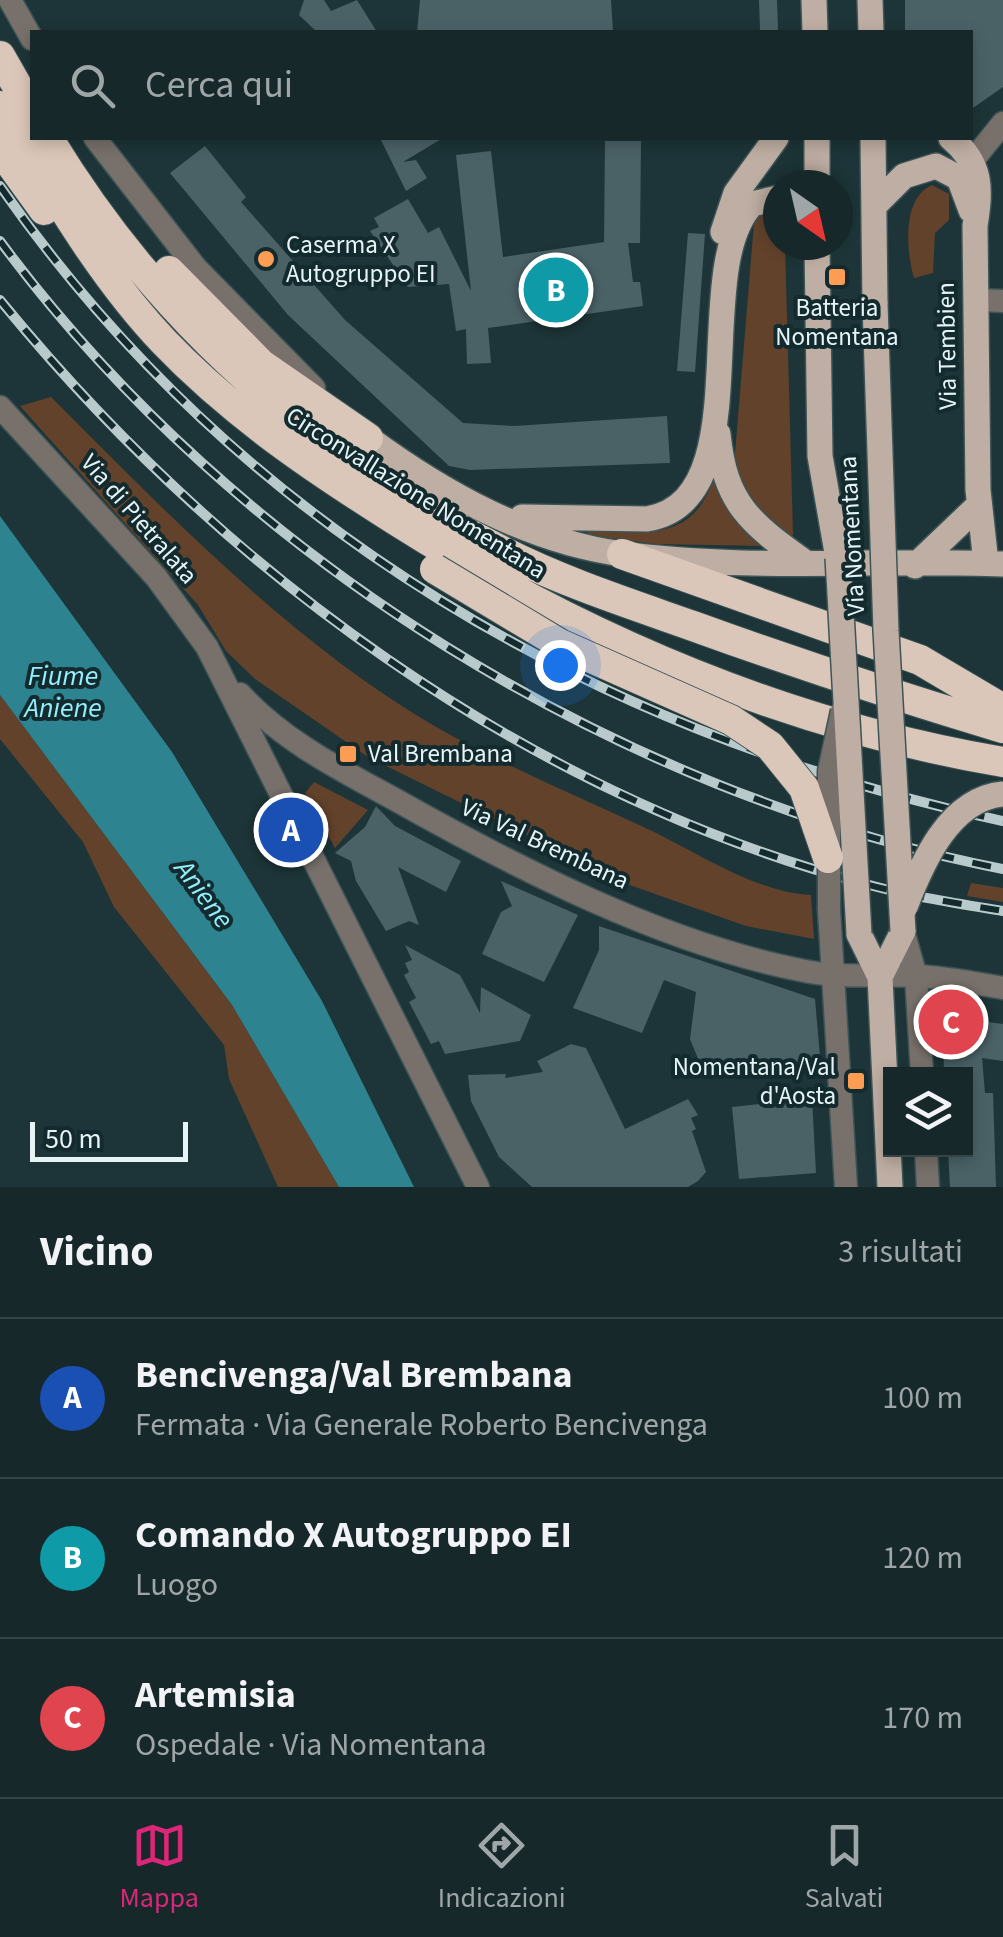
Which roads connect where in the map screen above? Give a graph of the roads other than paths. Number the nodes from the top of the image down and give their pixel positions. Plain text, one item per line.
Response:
1 (10, 0) edge
2 (814, 0) edge
3 (870, 0) edge
4 (815, 30) edge
5 (870, 30) edge
6 (0, 33) edge
7 (30, 35) edge
8 (0, 56) edge
9 (30, 77) edge
10 (0, 106) edge
11 (30, 108) edge
12 (1003, 123) edge
13 (973, 137) edge
14 (49, 140) edge
15 (72, 140) edge
16 (97, 140) edge
17 (775, 140) edge
18 (817, 140) edge
19 (874, 140) edge
20 (962, 142) edge
21 (0, 149) edge
22 (817, 170) edge
23 (763, 200) edge
24 (877, 204) junction
25 (972, 214) junction
26 (816, 260) edge
27 (728, 266) junction
28 (990, 300) edge
29 (130, 304) junction
30 (0, 407) edge
31 (716, 413) junction
32 (368, 438) junction
33 (305, 463) junction
34 (979, 505) junction
35 (502, 517) junction
36 (622, 554) junction
37 (806, 563) junction
38 (915, 566) junction
39 (997, 569) edge
40 (224, 677) junction
41 (844, 703) junction
42 (1003, 709) edge
43 (1003, 728) edge
44 (318, 755) junction
45 (1003, 762) edge
46 (278, 787) junction
47 (1003, 794) edge
48 (828, 858) junction
49 (903, 921) junction
50 (834, 976) junction
51 (916, 976) junction
52 (880, 978) junction
53 (1003, 988) edge
54 (922, 1067) edge
55 (926, 1157) edge
56 (478, 1187) edge
57 (846, 1187) edge
58 (890, 1187) edge
59 (928, 1187) edge

1 - 7 street
2 - 4 main road
3 - 5 main road
6 - 9 highway
8 - 11 highway
10 - 29 highway, Circonvallazione Nomentana
12 - 13 street
14 - 43 highway, Circonvallazione Nomentana
15 - 32 highway
16 - 32 street, Circonvallazione Nomentana
17 - 27 main road
18 - 22 main road
19 - 24 main road, Via Nomentana
20 - 25 main road, Via Tembien
21 - 29 highway
23 - 27 main road
24 - 25 main road
24 - 49 main road, Via Nomentana, bridge
25 - 28 main road, Via Tembien
26 - 41 main road, Via Nomentana, bridge
27 - 31 main road
28 - 34 main road, Via Tembien
29 - 33 highway, Circonvallazione Nomentana
30 - 40 street, Via di Pietralata
31 - 35 main road
31 - 37 main road
32 - 35 main road, Circonvallazione Nomentana
33 - 45 highway, Circonvallazione Nomentana
33 - 48 highway, bridge
34 - 38 main road
34 - 39 main road, Via Tembien
35 - 36 main road, Circonvallazione Nomentana
36 - 37 main road, Circonvallazione Nomentana
36 - 42 highway
37 - 38 main road, Circonvallazione Nomentana
38 - 39 main road, Circonvallazione Nomentana
40 - 44 street, Via Val Brembana
40 - 46 street
41 - 48 street, Via Nomentana, bridge
41 - 52 main road, Via Nomentana, bridge
44 - 46 street
44 - 50 street, Via Val Brembana
46 - 56 street
47 - 49 main road, bridge
48 - 50 street, Via Nomentana, bridge
49 - 51 street, Via Nomentana
49 - 52 main road, Via Nomentana
50 - 52 street, Via Val Brembana
50 - 57 street, Via Nomentana
51 - 52 street, Via Val Brembana
51 - 53 street, Via Val Brembana
51 - 54 street, Via Nomentana
52 - 58 main road, Via Nomentana
55 - 59 street

